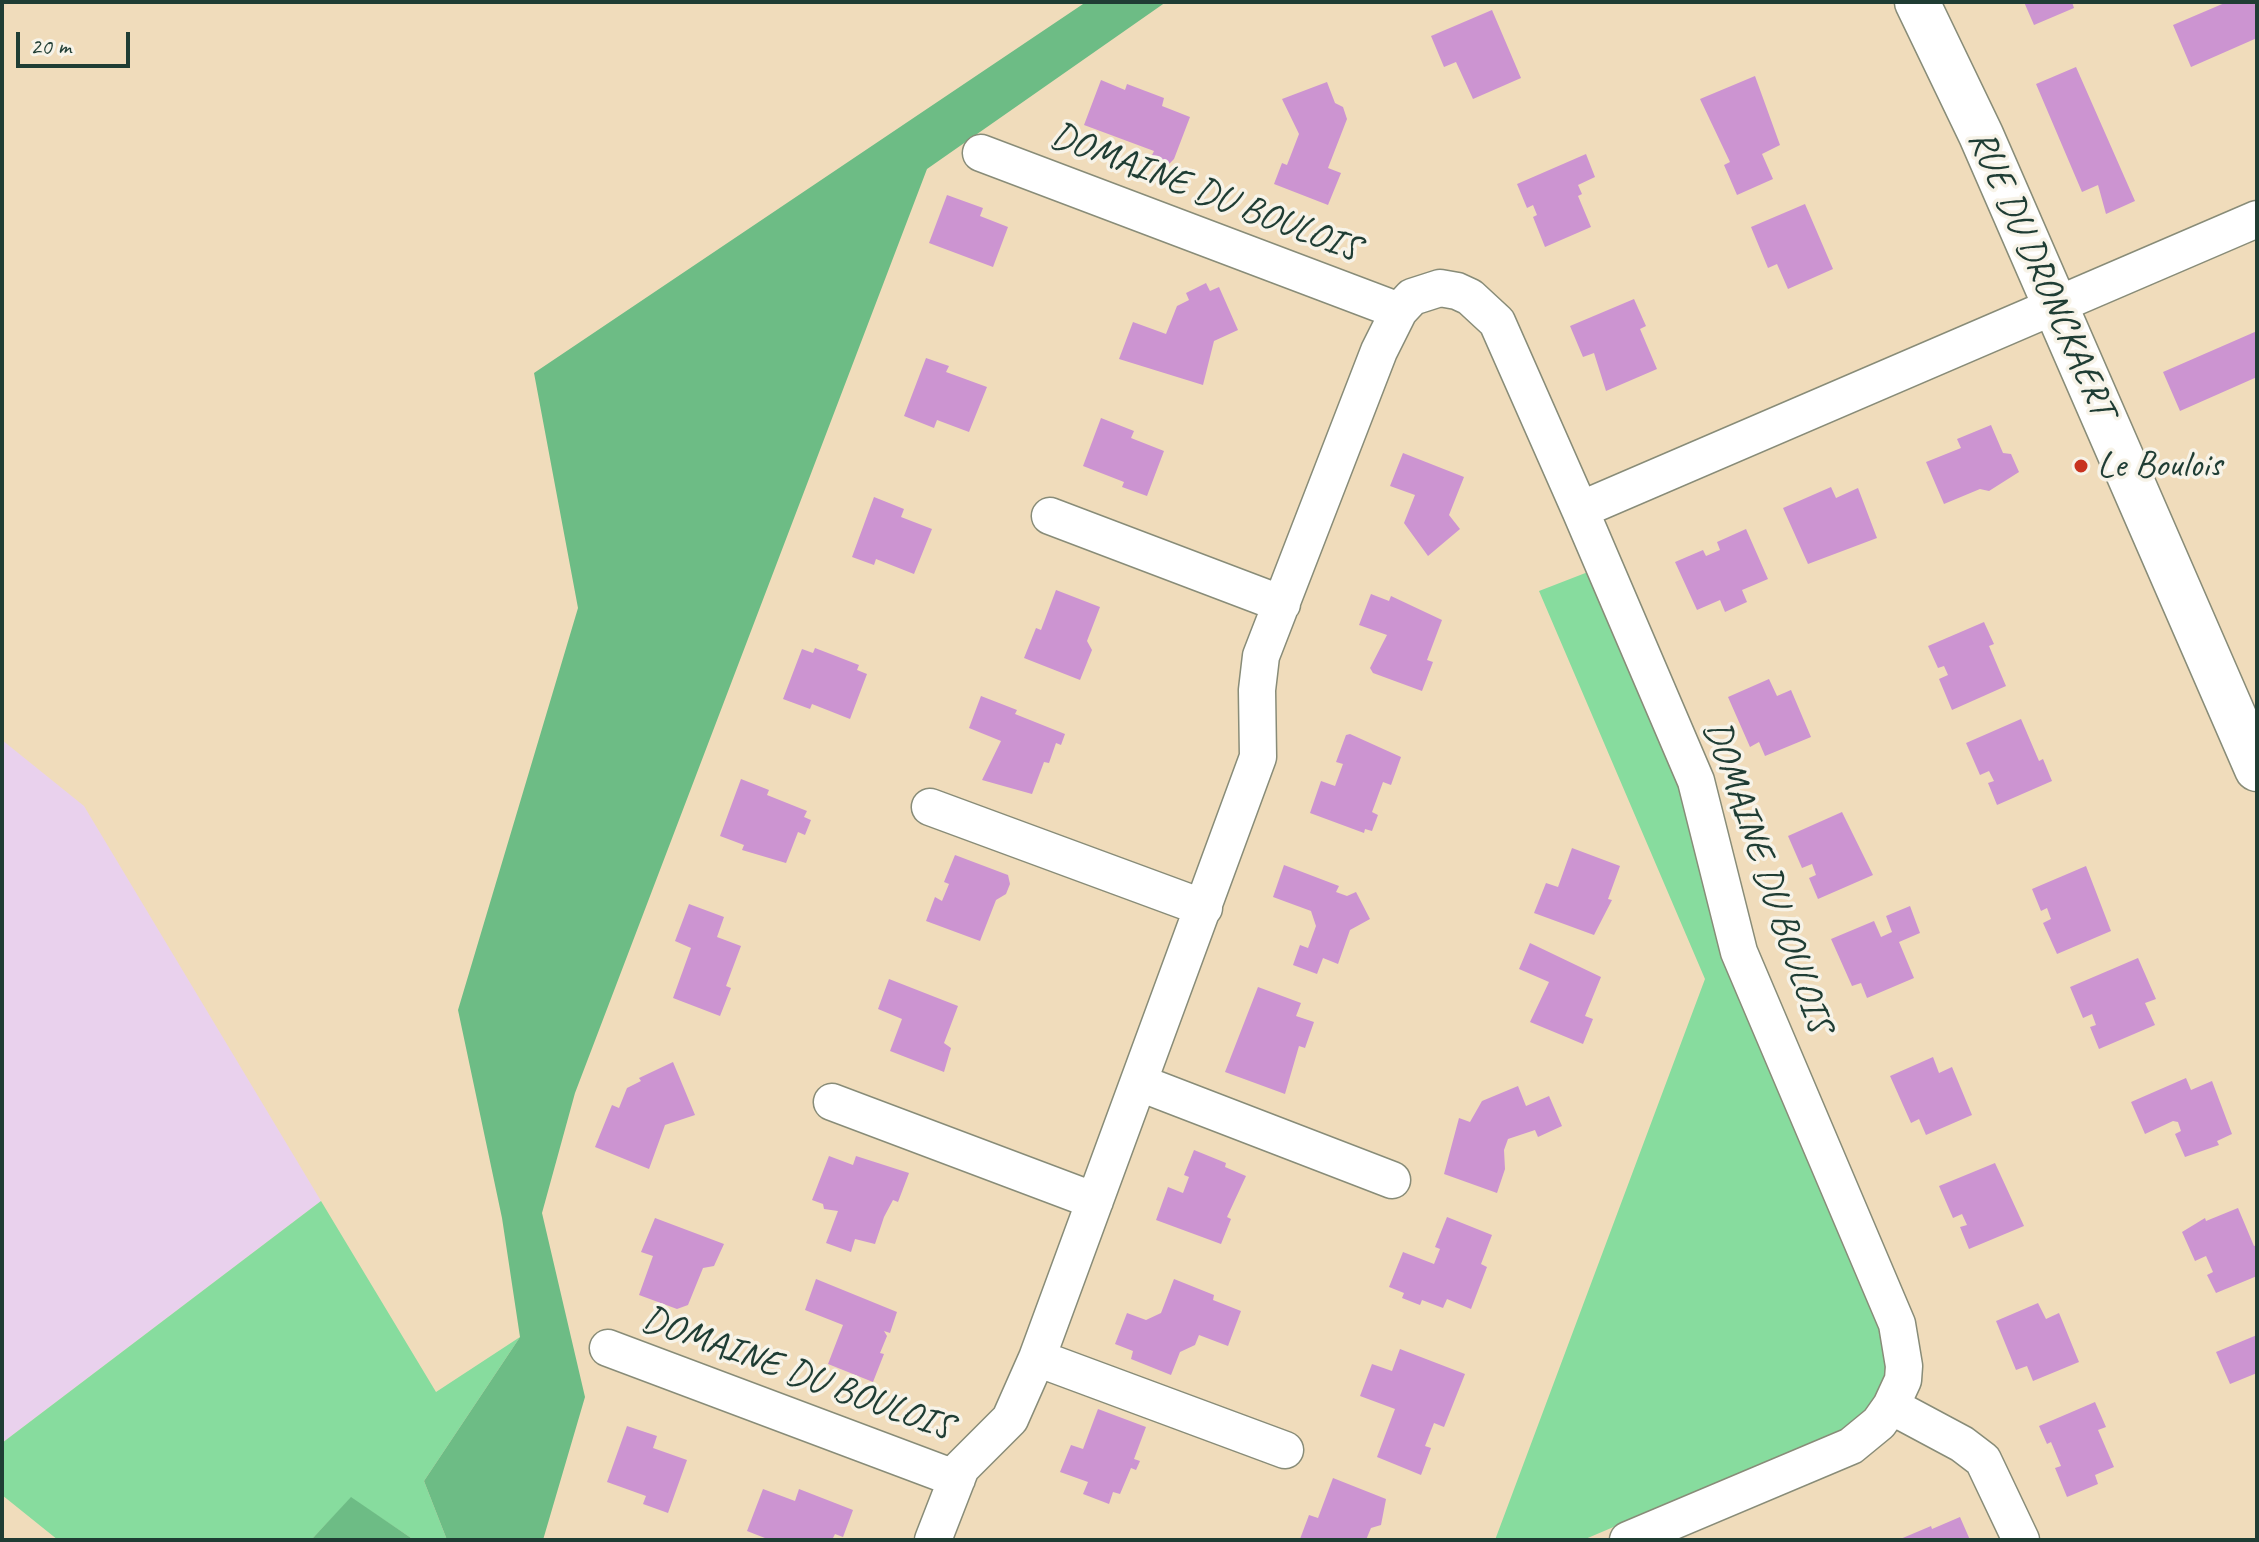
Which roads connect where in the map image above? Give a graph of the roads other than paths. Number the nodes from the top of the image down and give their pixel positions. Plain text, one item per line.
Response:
1 (1917, 2) edge
2 (981, 153) dead end
3 (2257, 219) edge
4 (2056, 307) junction
5 (1399, 311) junction
6 (1580, 510) junction
7 (1050, 516) dead end
8 (1282, 604) junction
9 (2254, 751) edge
10 (930, 807) dead end
11 (1204, 908) junction
12 (1140, 1083) junction
13 (832, 1102) dead end
14 (1392, 1180) dead end
15 (1095, 1201) junction
16 (608, 1348) dead end
17 (1037, 1358) junction
18 (1891, 1406) junction
19 (1285, 1450) dead end
20 (957, 1479) junction
21 (933, 1540) edge
22 (1628, 1540) edge
23 (2021, 1540) edge

1 - 4 main road, RUE DU DRONCKAERT
2 - 5 street, DOMAINE DU BOULOIS
3 - 4 street
4 - 6 street
4 - 9 main road, RUE DU DRONCKAERT
5 - 6 street, DOMAINE DU BOULOIS
5 - 8 street, DOMAINE DU BOULOIS
6 - 18 street, DOMAINE DU BOULOIS
7 - 8 street
8 - 11 street, DOMAINE DU BOULOIS
10 - 11 street
11 - 12 street, DOMAINE DU BOULOIS
12 - 14 street
12 - 15 street, DOMAINE DU BOULOIS
13 - 15 street
15 - 17 street, DOMAINE DU BOULOIS
16 - 20 street, DOMAINE DU BOULOIS
17 - 19 street
17 - 20 street, DOMAINE DU BOULOIS
18 - 22 street, DOMAINE DU BOULOIS
18 - 23 street
20 - 21 street, DOMAINE DU BOULOIS

